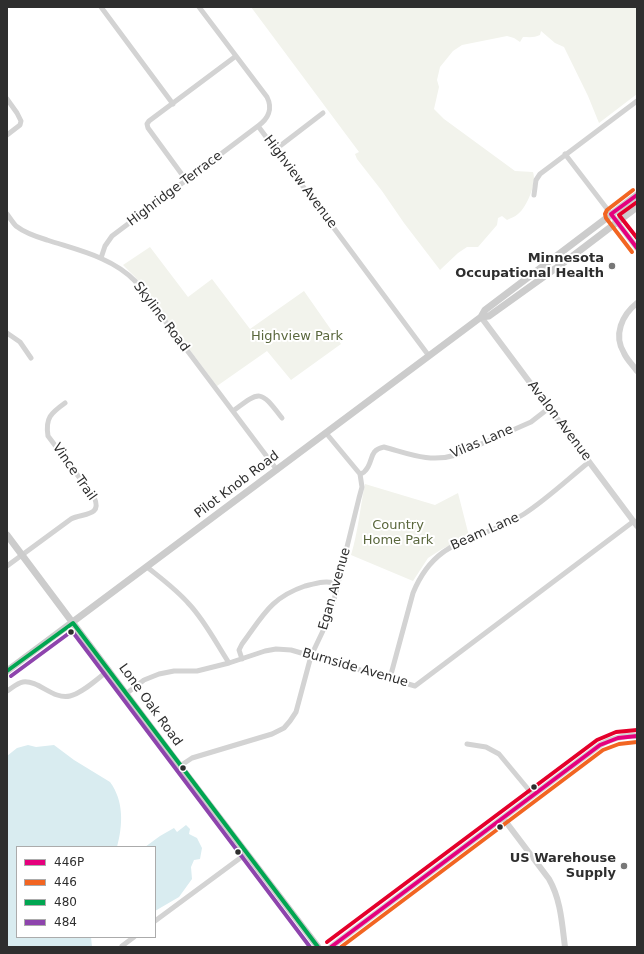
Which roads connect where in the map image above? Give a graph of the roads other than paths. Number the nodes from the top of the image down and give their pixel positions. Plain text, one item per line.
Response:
1 (101, 7) edge
2 (199, 7) edge
3 (236, 56) junction
4 (7, 99) edge
5 (637, 100) edge
6 (173, 104) junction
7 (323, 113) dead end
8 (258, 126) junction
9 (7, 135) edge
10 (276, 149) junction
11 (565, 154) junction
12 (186, 180) junction
13 (534, 195) dead end
14 (637, 195) edge
15 (637, 207) edge
16 (7, 214) edge
17 (612, 214) junction
18 (617, 222) junction
19 (637, 248) edge
20 (101, 258) junction
21 (510, 291) junction
22 (515, 297) junction
23 (637, 303) edge
24 (481, 317) junction
25 (7, 332) edge
26 (429, 356) junction
27 (31, 358) dead end
28 (637, 371) edge
29 (65, 403) dead end
30 (549, 408) junction
31 (232, 410) junction
32 (282, 418) dead end
33 (326, 433) junction
34 (589, 462) junction
35 (277, 470) junction
36 (360, 474) junction
37 (635, 524) edge
38 (7, 535) edge
39 (22, 555) junction
40 (7, 566) edge
41 (147, 567) junction
42 (339, 584) junction
43 (73, 623) junction
44 (311, 656) junction
45 (242, 659) junction
46 (229, 663) junction
47 (109, 670) junction
48 (7, 671) edge
49 (390, 678) junction
50 (7, 691) edge
51 (127, 694) junction
52 (637, 736) edge
53 (467, 744) dead end
54 (180, 766) junction
55 (533, 795) junction
56 (503, 818) junction
57 (247, 853) junction
58 (156, 920) edge
59 (133, 938) edge
60 (122, 946) dead end
61 (318, 947) edge
62 (331, 947) edge
63 (564, 947) edge

1 - 6 street
2 - 3 street, Highview Avenue
3 - 6 street
3 - 8 street, Highview Avenue
4 - 9 street
5 - 11 street
6 - 12 street
7 - 10 street
8 - 10 street, Highview Avenue
8 - 12 street, Highridge Terrace
10 - 26 street, Highview Avenue
11 - 13 street
11 - 17 street
12 - 20 street, Highridge Terrace
14 - 17 main road, Pilot Knob Road
15 - 18 main road, Pilot Knob Road
16 - 20 street, Skyline Road
17 - 18 street
17 - 21 main road, Pilot Knob Road
18 - 19 street
18 - 22 main road, Pilot Knob Road
20 - 31 street, Skyline Road
21 - 22 street
21 - 24 main road, Pilot Knob Road
22 - 24 main road, Pilot Knob Road
23 - 28 street
24 - 26 main road, Pilot Knob Road
24 - 30 street, Avalon Avenue
25 - 27 street
26 - 33 main road, Pilot Knob Road
29 - 39 street, Vince Trail
30 - 34 street, Avalon Avenue
30 - 36 street, Vilas Lane
31 - 32 street
31 - 35 street, Skyline Road
33 - 35 main road, Pilot Knob Road
33 - 36 street
34 - 37 street, Avalon Avenue
34 - 49 street, Beam Lane
35 - 41 main road, Pilot Knob Road
36 - 42 street, Egan Avenue
37 - 49 street, Burnside Avenue
38 - 39 main road, Lone Oak Road
39 - 40 street
39 - 43 main road, Lone Oak Road
41 - 43 main road, Pilot Knob Road
41 - 46 street
42 - 44 street, Egan Avenue
42 - 45 street
43 - 47 main road, Lone Oak Road
43 - 48 main road, Pilot Knob Road
44 - 45 street, Burnside Avenue
44 - 49 street, Burnside Avenue
44 - 54 street, Egan Avenue
45 - 46 street, Burnside Avenue
46 - 51 street, Burnside Avenue
47 - 50 street
47 - 51 main road, Lone Oak Road
51 - 54 main road, Lone Oak Road
52 - 55 street
53 - 55 street
54 - 57 main road, Lone Oak Road
55 - 56 street
56 - 62 street
56 - 63 street
57 - 58 street
57 - 61 main road, Lone Oak Road
59 - 60 street

